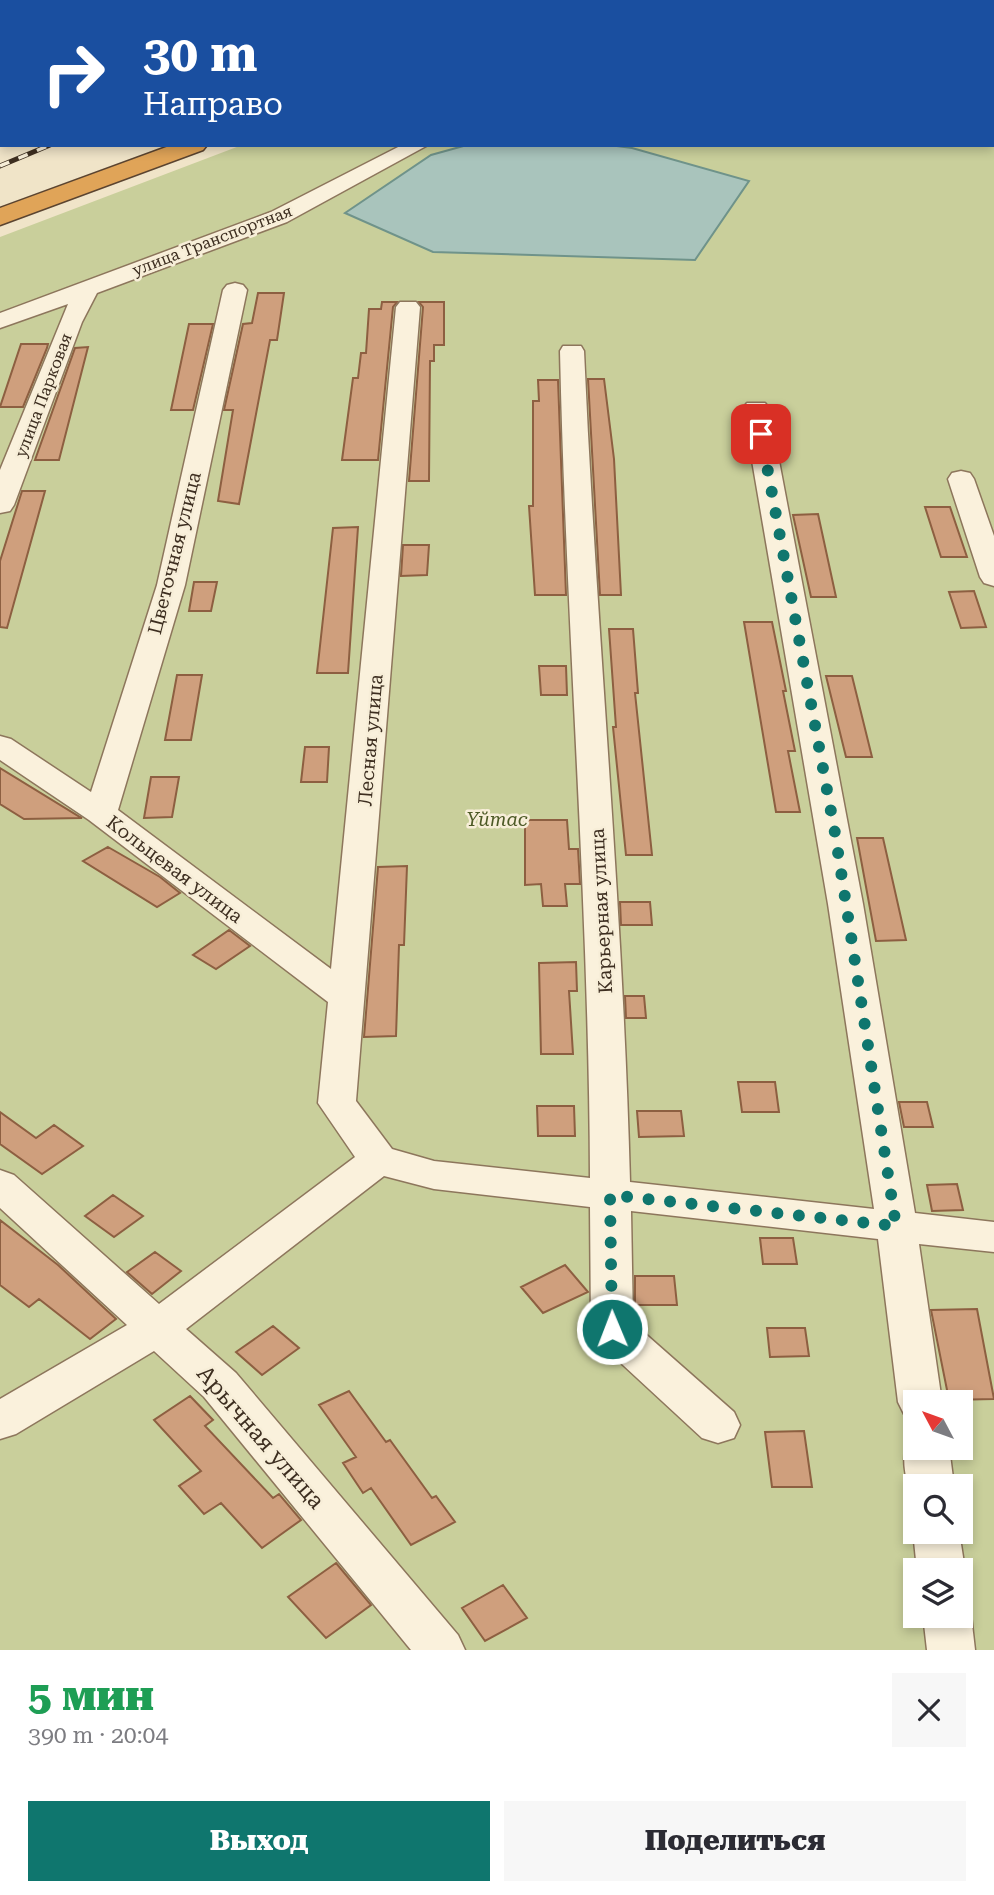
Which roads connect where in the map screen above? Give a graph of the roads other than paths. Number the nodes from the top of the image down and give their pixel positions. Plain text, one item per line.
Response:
1 (146, 147) edge
2 (190, 147) edge
3 (414, 147) edge
4 (0, 200) edge
5 (0, 217) edge
6 (89, 286) junction
7 (235, 290) dead end
8 (408, 307) dead end
9 (0, 321) edge
10 (572, 351) dead end
11 (756, 408) dead end
12 (961, 479) dead end
13 (0, 505) edge
14 (994, 577) edge
15 (0, 746) edge
16 (100, 813) junction
17 (346, 998) junction
18 (378, 1160) junction
19 (0, 1185) edge
20 (610, 1195) junction
21 (896, 1226) junction
22 (994, 1237) edge
23 (157, 1328) junction
24 (918, 1390) edge
25 (0, 1421) edge
26 (718, 1425) dead end
27 (948, 1628) edge
28 (441, 1650) edge
29 (951, 1650) edge

1 - 4 highway
2 - 5 highway
3 - 6 street, улица Транспортная
6 - 9 street, улица Транспортная
6 - 13 street, улица Парковая
7 - 16 street, Цветочная улица
8 - 17 street, Лесная улица
10 - 20 street, Карьерная улица
11 - 21 street
12 - 14 street
15 - 16 street, Кольцевая улица
16 - 17 street, Кольцевая улица
17 - 18 street, Лесная улица
18 - 20 street
18 - 23 street
19 - 23 street, Арычная улица
20 - 21 street
20 - 26 street, Карьерная улица
21 - 22 street
21 - 24 street
23 - 25 street
23 - 28 street, Арычная улица
27 - 29 street

